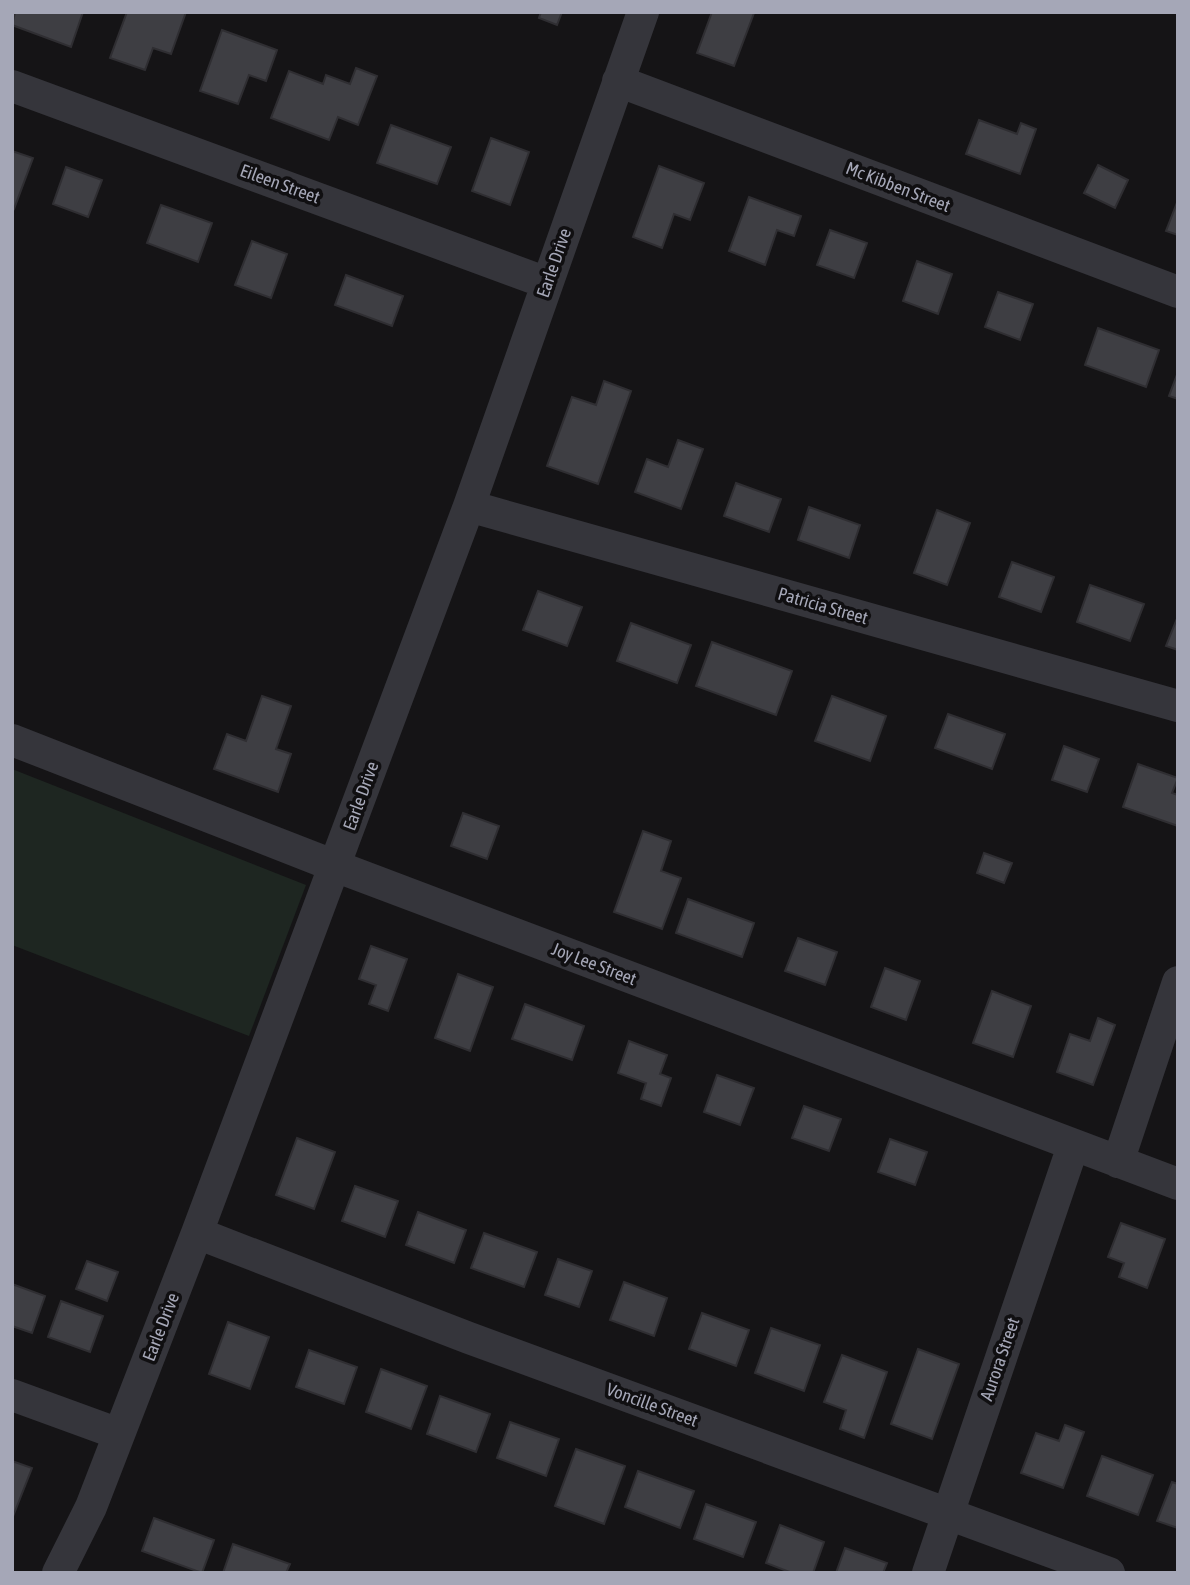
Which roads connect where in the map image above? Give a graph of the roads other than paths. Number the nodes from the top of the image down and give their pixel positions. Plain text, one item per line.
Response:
1 (643, 12) edge
2 (618, 81) junction
3 (12, 86) edge
4 (547, 283) junction
5 (1178, 292) edge
6 (469, 506) junction
7 (1178, 706) edge
8 (12, 740) edge
9 (335, 866) junction
10 (1178, 982) edge
11 (1073, 1146) junction
12 (1118, 1162) junction
13 (1178, 1184) edge
14 (197, 1233) junction
15 (12, 1395) edge
16 (119, 1434) junction
17 (948, 1513) junction
18 (58, 1573) edge
19 (928, 1573) edge
20 (1109, 1573) edge

1 - 2 street, Earle Drive
2 - 4 street, Earle Drive
2 - 5 street, Mc Kibben Street
3 - 4 street, Eileen Street
4 - 6 street, Earle Drive
6 - 7 street, Patricia Street
6 - 9 street, Earle Drive
8 - 9 street, Joy Lee Street
9 - 11 street, Joy Lee Street
9 - 14 street, Earle Drive
10 - 12 street
11 - 12 street, Joy Lee Street
11 - 17 street, Aurora Street
12 - 13 street, Joy Lee Street
14 - 16 street, Earle Drive
14 - 17 street, Voncille Street
15 - 16 street
16 - 18 street, Earle Drive
17 - 19 street, Aurora Street
17 - 20 street, Voncille Street

